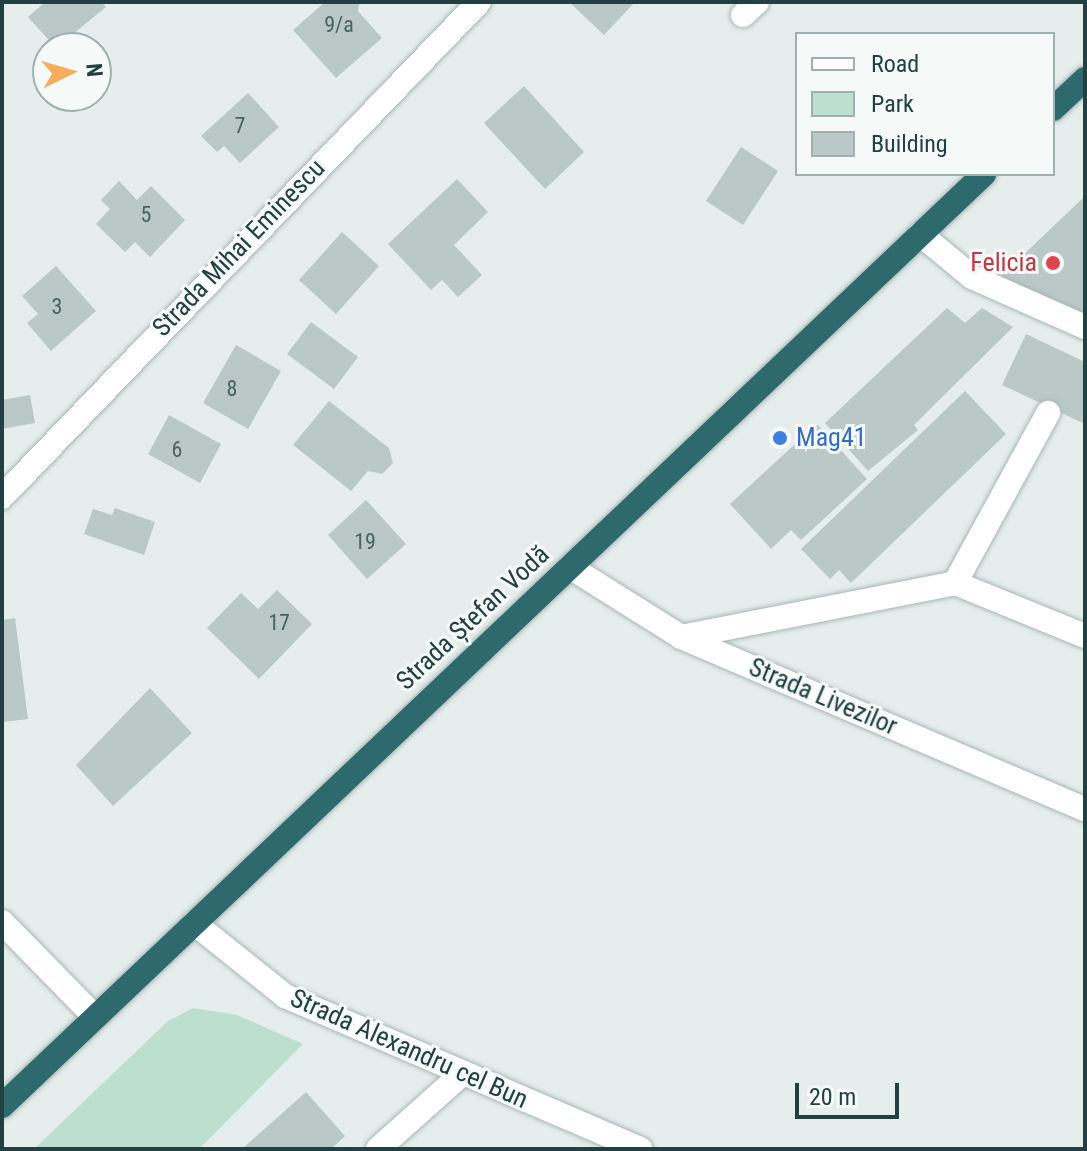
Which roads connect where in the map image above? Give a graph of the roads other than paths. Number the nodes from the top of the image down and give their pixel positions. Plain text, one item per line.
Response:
1 (479, 2) edge
2 (1085, 79) edge
3 (1055, 107) edge
4 (982, 176) edge
5 (920, 234) junction
6 (1085, 327) edge
7 (1048, 413) dead end
8 (2, 497) edge
9 (570, 567) junction
10 (955, 583) junction
11 (1085, 636) edge
12 (681, 637) junction
13 (1085, 809) edge
14 (2, 922) edge
15 (194, 923) junction
16 (94, 1016) junction
17 (463, 1073) junction
18 (2, 1106) edge
19 (378, 1149) edge
20 (640, 1149) edge

1 - 8 street, Strada Mihai Eminescu
2 - 3 highway
4 - 5 highway, Strada Ștefan Vodă
5 - 6 street
5 - 9 highway, Strada Ștefan Vodă
7 - 10 street
9 - 12 street, Strada Livezilor
9 - 15 highway, Strada Ștefan Vodă
10 - 11 street
10 - 12 street
12 - 13 street, Strada Livezilor
14 - 16 street
15 - 16 highway, Strada Ștefan Vodă
15 - 17 street, Strada Alexandru cel Bun
16 - 18 highway, Strada Ștefan Vodă
17 - 19 street
17 - 20 street, Strada Alexandru cel Bun

